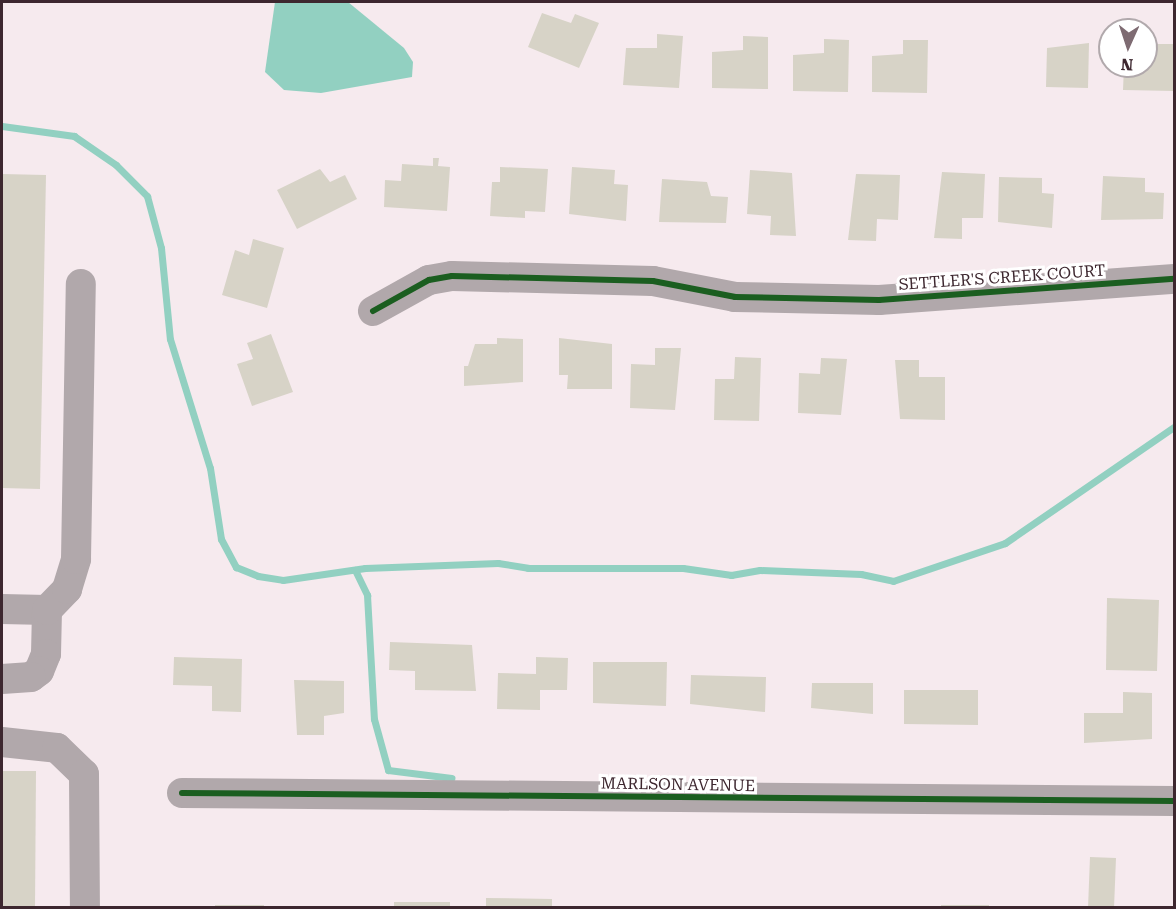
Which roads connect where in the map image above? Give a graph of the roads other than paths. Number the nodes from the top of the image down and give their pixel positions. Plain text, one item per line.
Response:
1 (1174, 279) edge
2 (81, 284) dead end
3 (373, 311) dead end
4 (2, 609) edge
5 (47, 610) junction
6 (2, 680) edge
7 (2, 742) edge
8 (182, 793) dead end
9 (1174, 801) edge
10 (85, 908) edge

1 - 3 street, SETTLER'S CREEK COURT
2 - 5 street
4 - 5 street
5 - 6 street
7 - 10 street
8 - 9 street, MARLSON AVENUE

